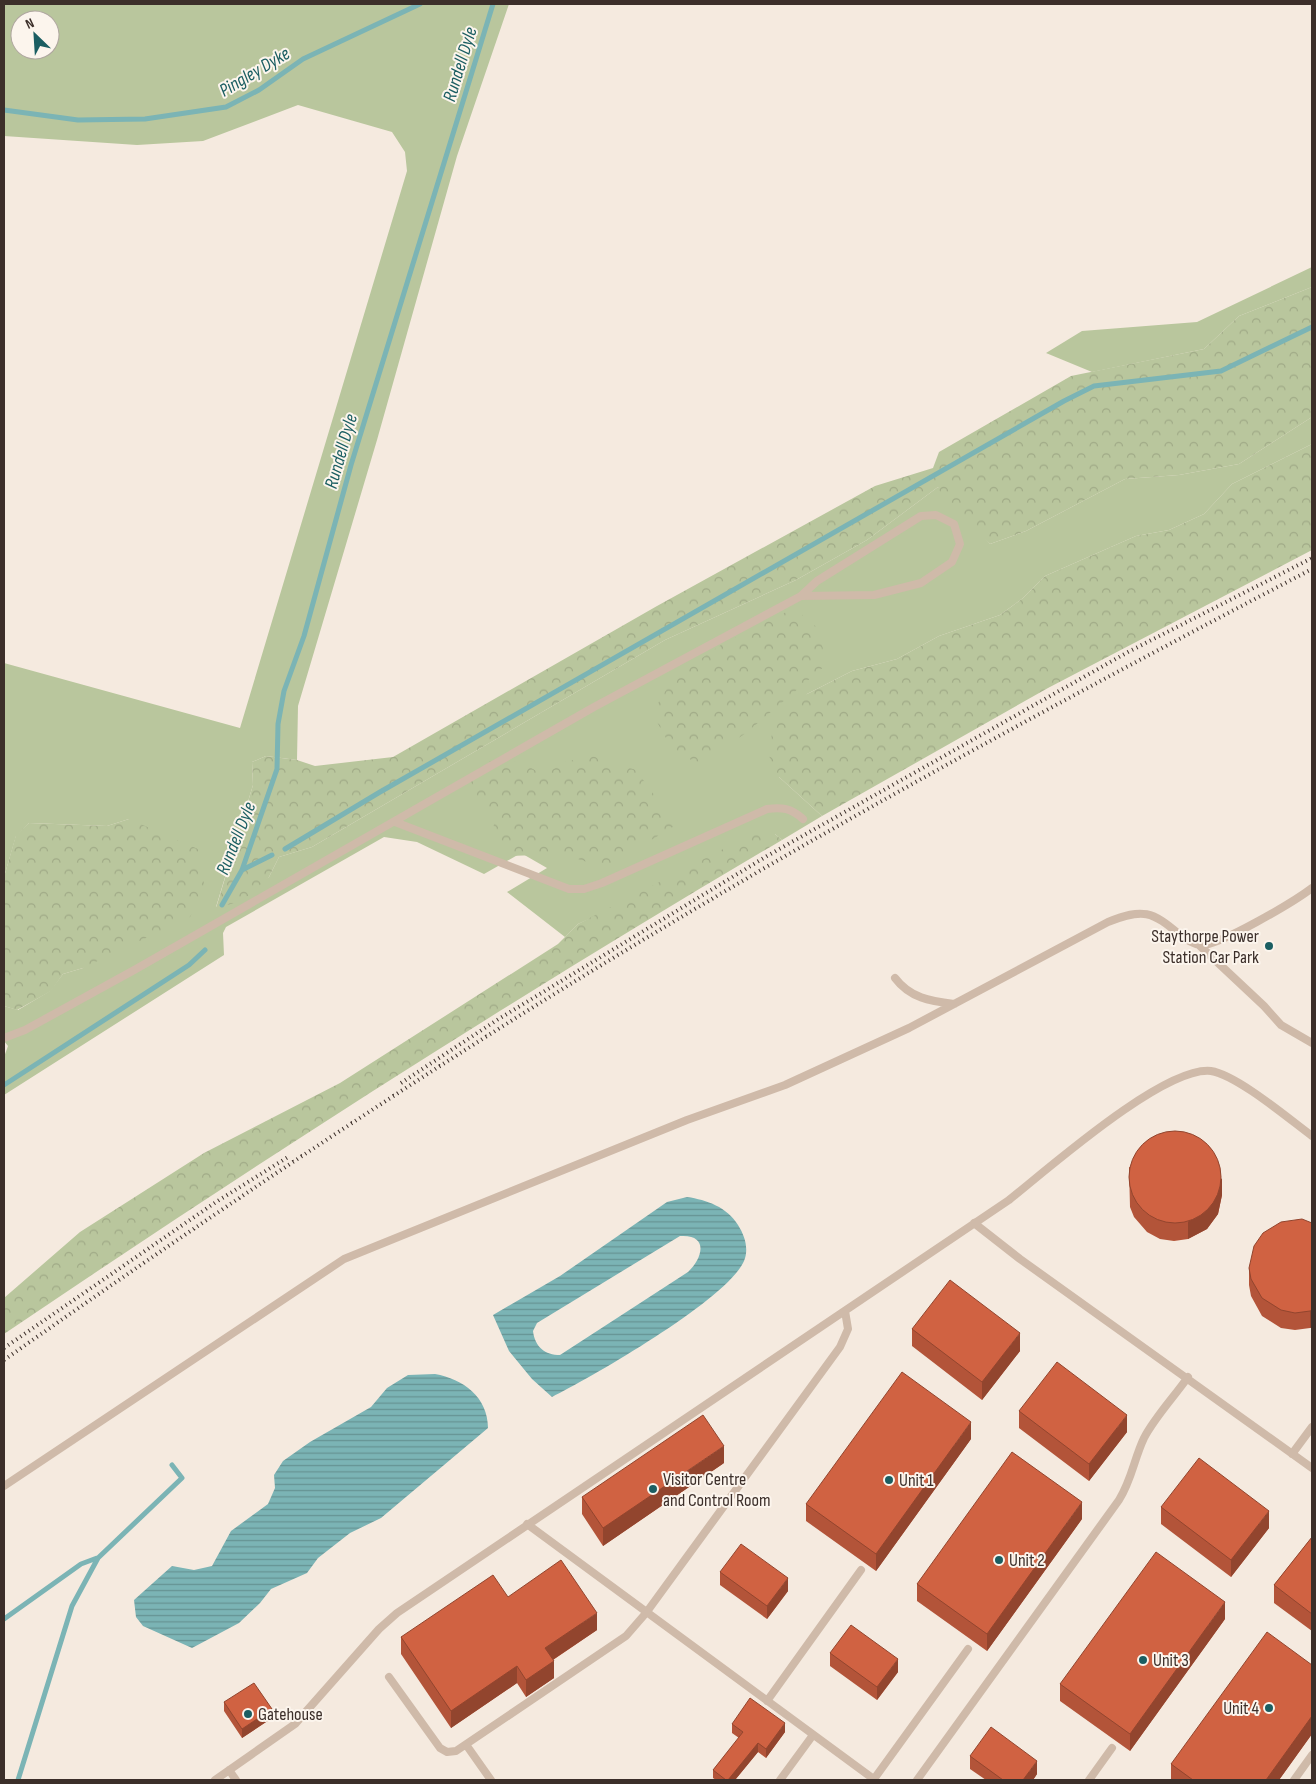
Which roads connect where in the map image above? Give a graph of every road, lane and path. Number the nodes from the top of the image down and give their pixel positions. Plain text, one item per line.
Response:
1 (801, 596) junction
2 (803, 819) dead end
3 (395, 822) junction
4 (1312, 888) edge
5 (1199, 945) junction
6 (895, 978) dead end
7 (956, 1004) junction
8 (4, 1038) edge
9 (1312, 1043) edge
10 (1312, 1136) edge
11 (974, 1223) junction
12 (845, 1311) junction
13 (1188, 1377) junction
14 (1312, 1427) edge
15 (1292, 1454) junction
16 (1312, 1468) edge
17 (4, 1486) edge
18 (527, 1524) junction
19 (861, 1570) dead end
20 (646, 1613) junction
21 (968, 1649) dead end
22 (389, 1677) dead end
23 (767, 1702) junction
24 (812, 1735) junction
25 (467, 1746) junction
26 (1112, 1748) dead end
27 (1312, 1755) edge
28 (229, 1770) junction
29 (215, 1780) edge
30 (236, 1780) edge
31 (491, 1780) edge
32 (780, 1780) edge
33 (874, 1780) edge
34 (917, 1780) edge
35 (1089, 1780) edge
36 (1294, 1780) edge

1 - 1 lane
1 - 3 lane
2 - 3 lane
3 - 8 lane
4 - 5 lane
5 - 7 lane
5 - 9 lane
6 - 7 lane
7 - 17 lane
10 - 11 lane
11 - 12 lane
11 - 13 lane
12 - 18 lane
12 - 20 lane
13 - 15 lane
13 - 34 lane
14 - 15 lane
15 - 16 lane
18 - 20 lane
18 - 28 lane
19 - 23 lane
20 - 23 lane
20 - 25 lane
21 - 33 lane
22 - 25 lane
23 - 24 lane
24 - 32 lane
24 - 33 lane
25 - 31 lane
26 - 35 lane
27 - 36 lane
28 - 29 lane
28 - 30 lane

